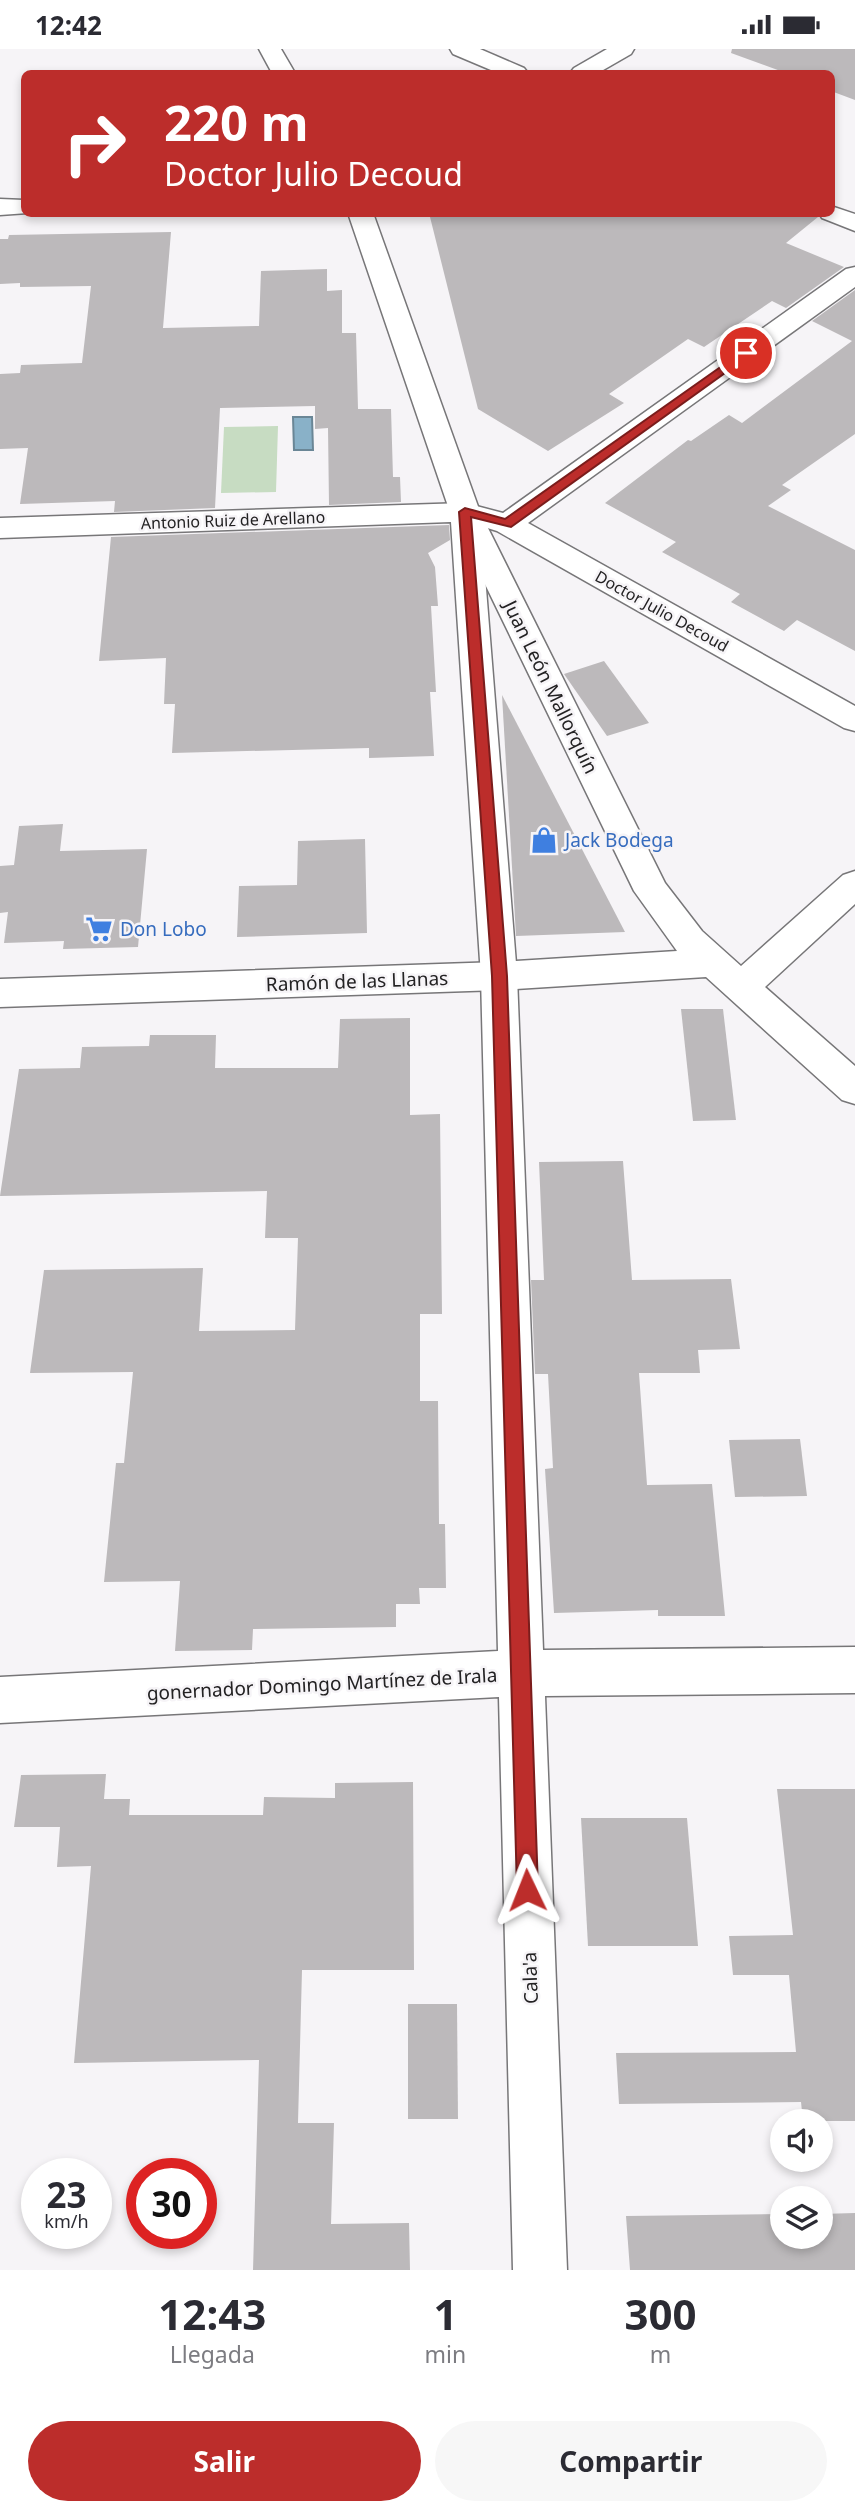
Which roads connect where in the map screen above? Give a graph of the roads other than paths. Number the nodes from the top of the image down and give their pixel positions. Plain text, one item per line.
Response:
1 (270, 49) edge
2 (461, 49) edge
3 (623, 49) edge
4 (281, 70) edge
5 (509, 70) edge
6 (587, 70) edge
7 (0, 207) edge
8 (21, 207) edge
9 (835, 215) edge
10 (361, 217) edge
11 (855, 223) edge
12 (855, 275) edge
13 (465, 512) junction
14 (507, 524) junction
15 (0, 528) edge
16 (855, 720) edge
17 (855, 884) edge
18 (713, 963) junction
19 (499, 976) junction
20 (741, 987) junction
21 (0, 993) edge
22 (855, 1089) edge
23 (855, 1670) edge
24 (520, 1673) junction
25 (0, 1700) edge
26 (540, 2270) edge

1 - 4 street
2 - 5 street
3 - 6 street
7 - 8 street
9 - 11 street
10 - 13 street, Juan León Mallorquín
12 - 14 street
13 - 14 street, Doctor Julio Decoud
13 - 15 street, Antonio Ruiz de Arellano
13 - 18 street, Juan León Mallorquín
13 - 19 street, Cala'a
14 - 16 street, Doctor Julio Decoud
17 - 20 street
18 - 19 street, Ramón de las Llanas
18 - 20 street, Juan León Mallorquín
19 - 21 street, Ramón de las Llanas
19 - 24 street, Cala'a
20 - 22 street, Juan León Mallorquín
23 - 24 street, gonernador Domingo Martínez de Irala
24 - 25 street, gonernador Domingo Martínez de Irala
24 - 26 street, Cala'a

